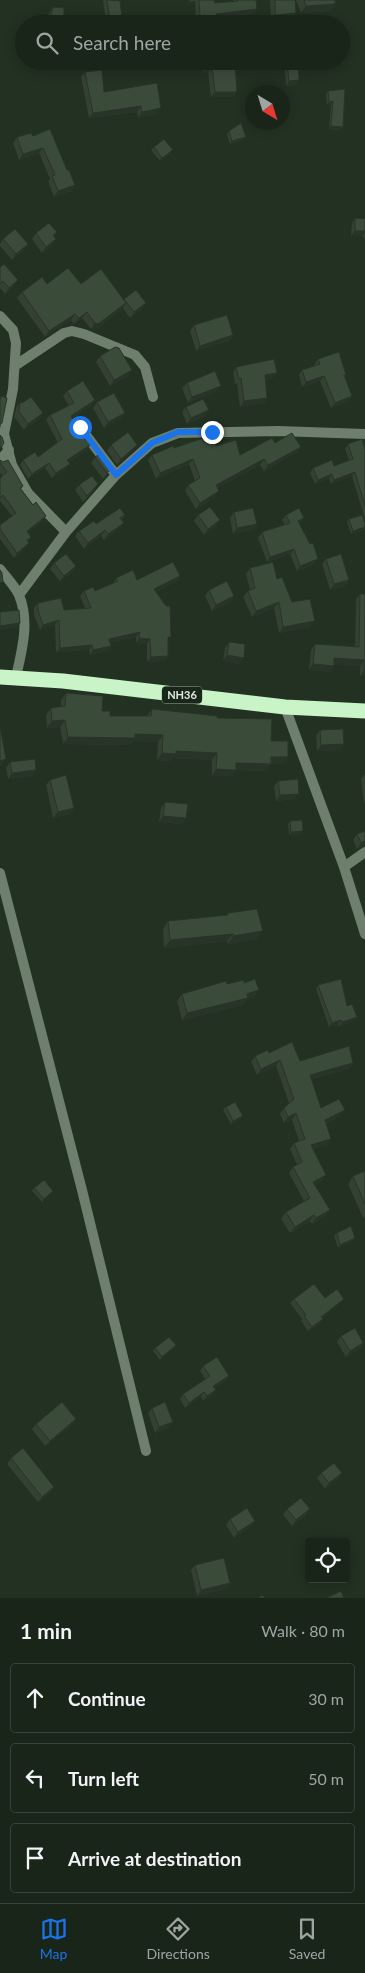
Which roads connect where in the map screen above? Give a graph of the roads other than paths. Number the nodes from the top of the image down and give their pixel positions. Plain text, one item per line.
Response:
1 (0, 316) edge
2 (16, 365) junction
3 (153, 397) dead end
4 (80, 427) edge
5 (365, 434) edge
6 (9, 450) junction
7 (0, 460) edge
8 (116, 475) junction
9 (66, 532) junction
10 (0, 569) edge
11 (18, 595) junction
12 (0, 677) edge
13 (16, 677) junction
14 (285, 706) junction
15 (365, 711) edge
16 (365, 852) edge
17 (344, 867) junction
18 (0, 873) edge
19 (365, 934) edge
20 (146, 1452) dead end

1 - 2 street
2 - 3 street
2 - 6 street
4 - 8 street
5 - 8 street
6 - 7 street
6 - 9 street
8 - 9 street
9 - 11 street
10 - 11 street
11 - 13 street
12 - 13 highway, NH36
13 - 14 highway, NH36
14 - 15 highway, NH36
14 - 17 street
16 - 17 street
17 - 19 street
18 - 20 street

